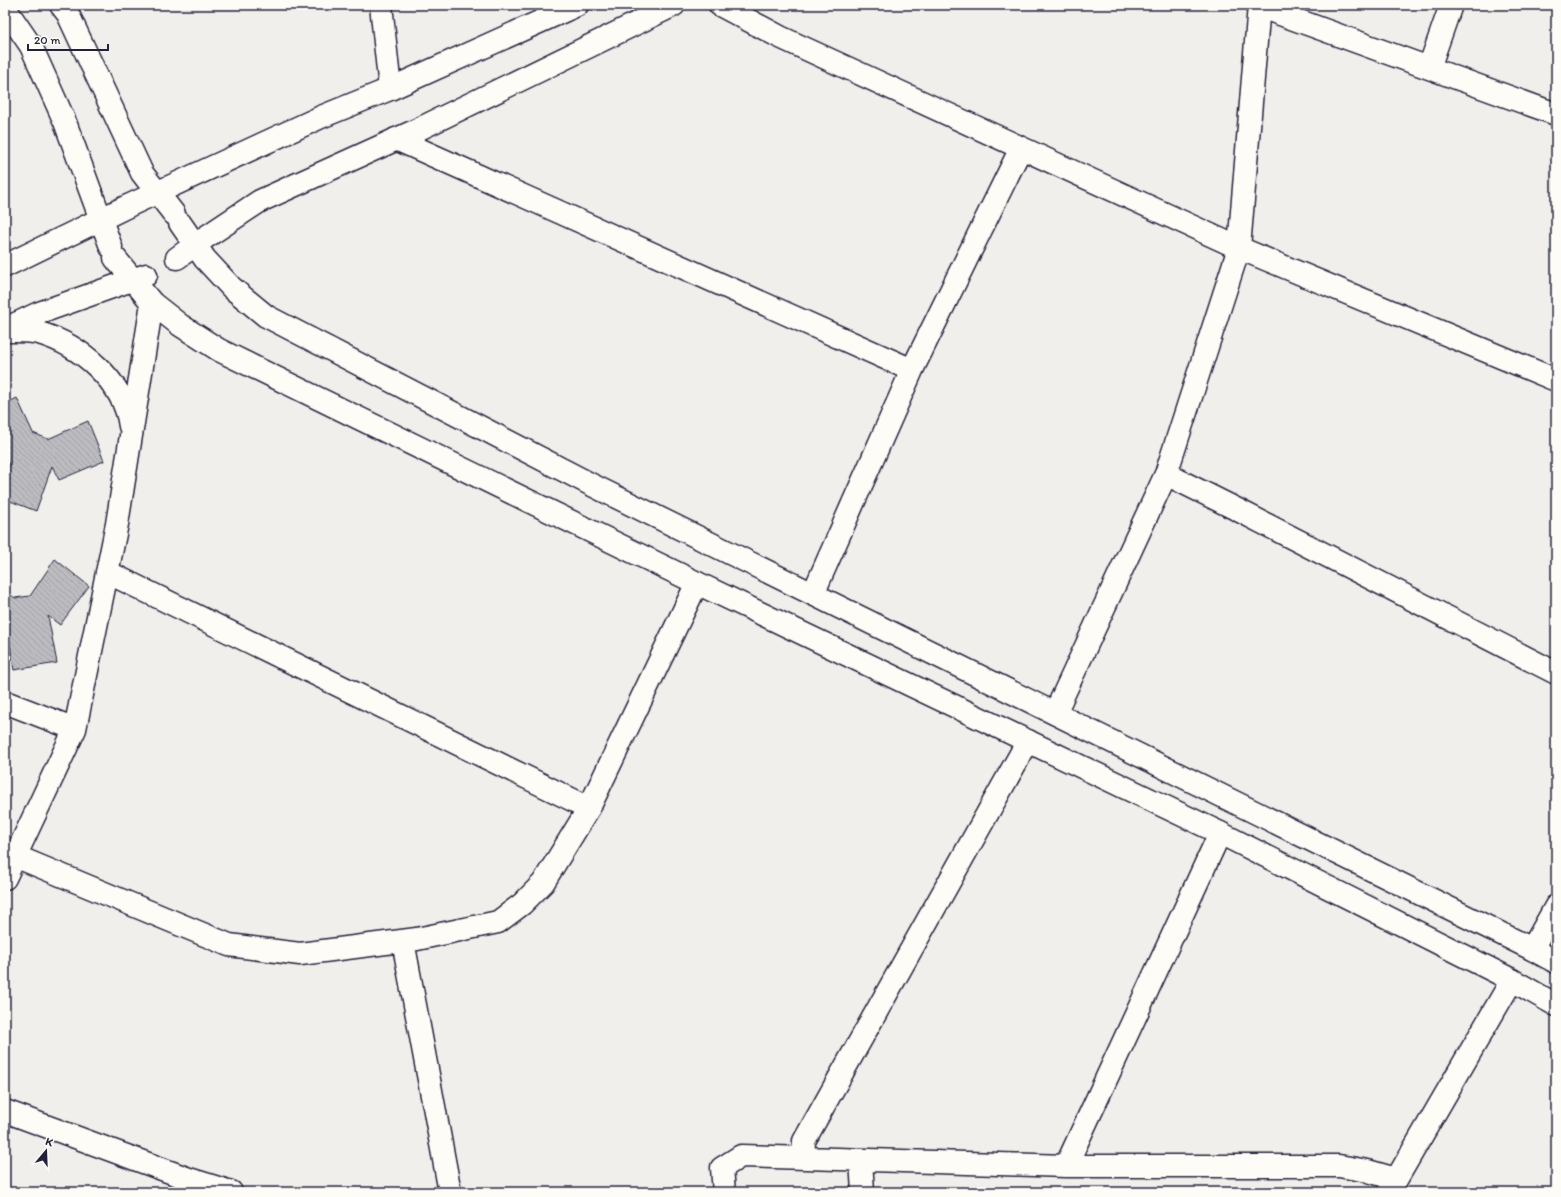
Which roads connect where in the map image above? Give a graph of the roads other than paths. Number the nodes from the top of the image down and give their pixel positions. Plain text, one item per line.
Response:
1 (61, 5) edge
2 (382, 5) edge
3 (578, 5) edge
4 (674, 5) edge
5 (720, 5) edge
6 (1451, 5) edge
7 (1258, 6) edge
8 (5, 8) edge
9 (1429, 68) junction
10 (390, 89) junction
11 (1556, 114) edge
12 (396, 140) junction
13 (1021, 148) junction
14 (158, 192) junction
15 (130, 205) junction
16 (177, 218) junction
17 (101, 219) junction
18 (195, 245) junction
19 (1239, 248) junction
20 (113, 252) junction
21 (177, 258) junction
22 (5, 266) edge
23 (140, 277) junction
24 (152, 303) junction
25 (5, 330) edge
26 (912, 370) junction
27 (1556, 380) edge
28 (131, 434) junction
29 (1166, 474) junction
30 (107, 572) junction
31 (697, 583) junction
32 (813, 594) junction
33 (1556, 673) edge
34 (5, 702) edge
35 (1055, 713) junction
36 (75, 729) junction
37 (1028, 741) junction
38 (589, 808) junction
39 (1220, 833) junction
40 (15, 856) junction
41 (5, 878) edge
42 (1556, 906) edge
43 (403, 941) junction
44 (1532, 949) junction
45 (1556, 962) edge
46 (1512, 980) junction
47 (1556, 1005) edge
48 (5, 1111) edge
49 (803, 1158) junction
50 (861, 1160) junction
51 (1066, 1166) junction
52 (1393, 1186) edge
53 (231, 1192) edge
54 (450, 1192) edge
55 (724, 1192) edge
56 (863, 1192) edge

1 - 14 street
2 - 10 street
3 - 10 street
4 - 12 street
5 - 13 street
6 - 9 street
7 - 9 street
7 - 19 street
8 - 17 street
9 - 11 street
10 - 14 street
12 - 18 street
12 - 26 street
13 - 19 street
13 - 26 street
14 - 15 street
14 - 16 street
15 - 16 street
15 - 17 street
15 - 20 street
16 - 18 street
16 - 21 street
17 - 20 street
17 - 22 street
18 - 21 street
18 - 32 street
19 - 27 street
19 - 29 street
20 - 23 street
21 - 23 street
23 - 24 street
23 - 25 street
24 - 28 street
24 - 31 street
25 - 28 street
26 - 32 street
28 - 30 street
29 - 33 street
29 - 35 street
30 - 36 street
30 - 38 street
31 - 37 street
31 - 38 street
32 - 35 street
34 - 36 street
35 - 44 street
36 - 40 street
37 - 39 street
37 - 49 street
38 - 43 street
39 - 46 street
39 - 51 street
40 - 41 street
40 - 43 street
42 - 44 street
43 - 54 street
44 - 45 street
46 - 47 street
46 - 52 street
48 - 53 street
49 - 50 street
49 - 55 street
50 - 51 street
50 - 56 street
51 - 52 street

